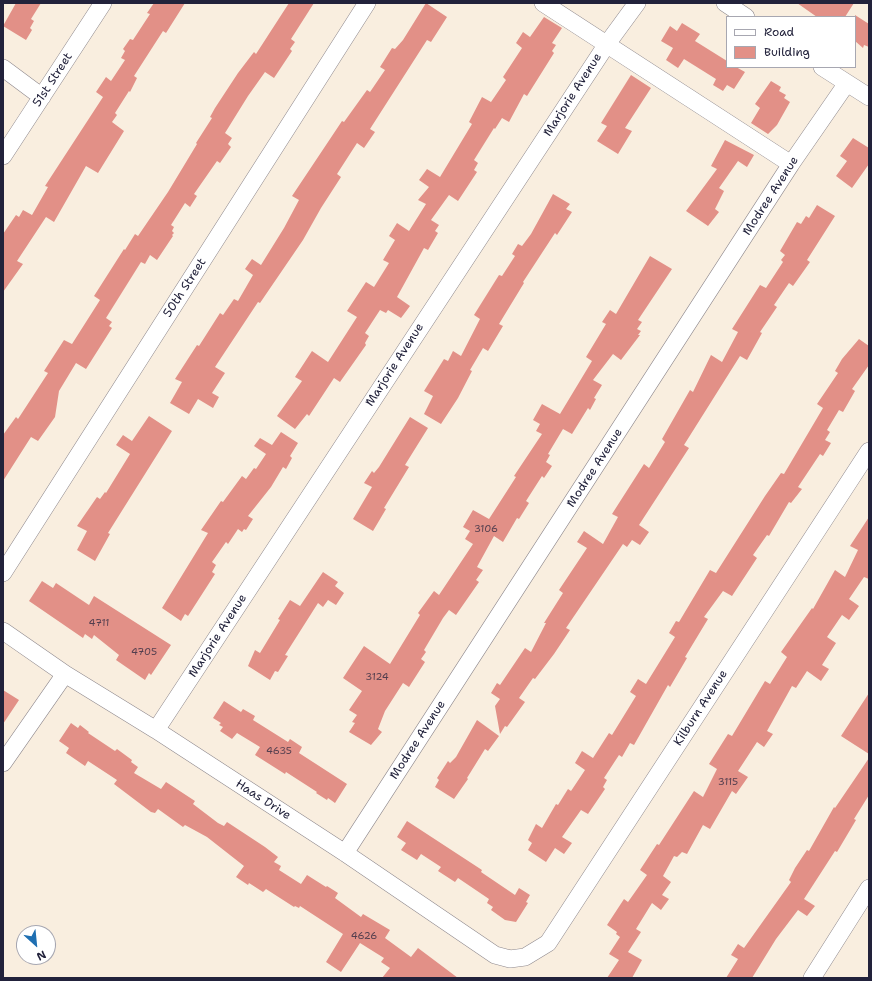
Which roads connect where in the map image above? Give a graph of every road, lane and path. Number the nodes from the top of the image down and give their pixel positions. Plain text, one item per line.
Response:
1 (103, 3) edge
2 (367, 3) edge
3 (543, 3) edge
4 (637, 3) edge
5 (725, 3) edge
6 (744, 16) edge
7 (607, 44) junction
8 (3, 68) edge
9 (824, 68) edge
10 (847, 83) junction
11 (42, 97) junction
12 (869, 98) edge
13 (3, 156) edge
14 (791, 164) junction
15 (869, 451) edge
16 (3, 573) edge
17 (3, 631) edge
18 (65, 674) junction
19 (156, 730) junction
20 (3, 763) edge
21 (344, 854) junction
22 (869, 888) edge
23 (525, 957) joint
24 (812, 978) edge

1 - 11 street, 51st Street
2 - 16 street, 50th Street
3 - 7 street
4 - 7 street, Marjorie Avenue
5 - 6 street
7 - 14 street
7 - 19 street, Marjorie Avenue
8 - 11 street
9 - 10 street
10 - 12 street
10 - 14 street, Modree Avenue
11 - 13 street, 51st Street
14 - 21 street, Modree Avenue
15 - 23 street, Kilburn Avenue
17 - 18 street, Haas Drive
18 - 19 street, Haas Drive
18 - 20 street
19 - 21 street, Haas Drive
21 - 23 street, Haas Drive
22 - 24 street

